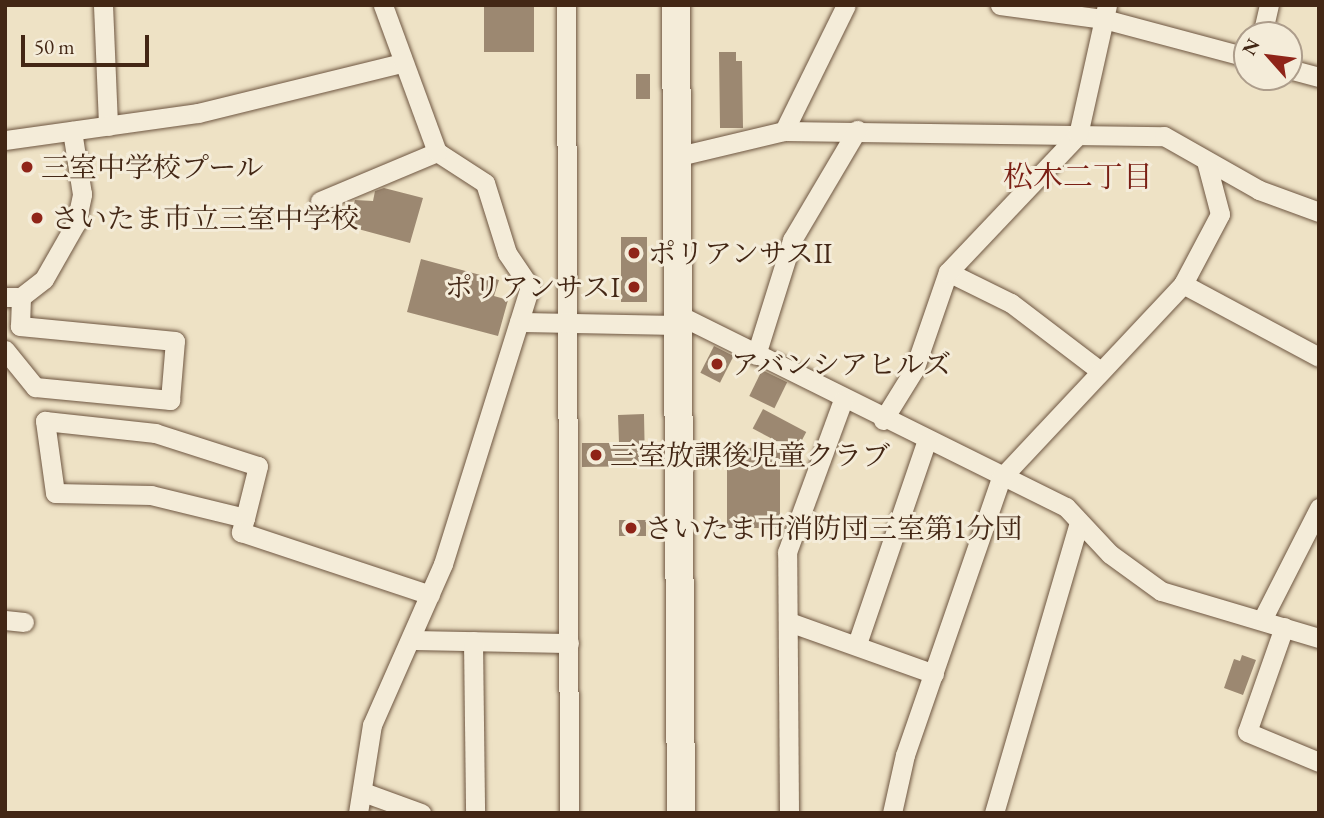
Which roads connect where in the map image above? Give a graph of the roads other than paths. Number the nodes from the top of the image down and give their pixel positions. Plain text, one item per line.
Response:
1 (103, 5) edge
2 (383, 5) edge
3 (566, 5) edge
4 (677, 5) edge
5 (846, 5) edge
6 (1000, 5) edge
7 (1105, 12) edge
8 (1233, 53) edge
9 (401, 63) junction
10 (108, 126) junction
11 (857, 130) junction
12 (72, 131) junction
13 (784, 131) junction
14 (1078, 135) junction
15 (5, 140) edge
16 (437, 152) junction
17 (679, 156) junction
18 (1206, 161) junction
19 (320, 201) dead end
20 (1319, 212) edge
21 (948, 272) junction
22 (1183, 284) junction
23 (13, 297) edge
24 (679, 320) junction
25 (519, 322) junction
26 (568, 325) junction
27 (5, 350) edge
28 (756, 355) junction
29 (1319, 357) edge
30 (1099, 370) junction
31 (843, 400) junction
32 (883, 420) junction
33 (926, 442) junction
34 (1001, 478) junction
35 (1319, 508) edge
36 (245, 518) junction
37 (1079, 523) junction
38 (430, 595) junction
39 (1262, 620) junction
40 (789, 622) junction
41 (1284, 627) junction
42 (1319, 638) edge
43 (411, 640) junction
44 (473, 641) junction
45 (569, 643) junction
46 (857, 644) junction
47 (934, 674) junction
48 (1319, 762) edge
49 (363, 792) junction
50 (358, 813) edge
51 (421, 813) edge
52 (475, 813) edge
53 (569, 813) edge
54 (681, 813) edge
55 (789, 813) edge
56 (892, 813) edge
57 (994, 813) edge

1 - 10 street
2 - 9 street
3 - 26 street
4 - 17 street
5 - 13 street
6 - 7 street
7 - 8 street
7 - 14 street
9 - 10 street
9 - 16 street
10 - 12 street
11 - 13 street
11 - 14 street
11 - 28 street
12 - 15 street
12 - 23 street
13 - 17 street
14 - 18 street
14 - 21 street
16 - 19 street
16 - 25 street
17 - 24 street
18 - 20 street
18 - 22 street
21 - 30 street
21 - 32 street
22 - 29 street
22 - 30 street
23 - 27 street
24 - 26 street
24 - 28 street
24 - 54 street
25 - 26 street
25 - 38 street
26 - 45 street
28 - 31 street
30 - 34 street
31 - 32 street
31 - 40 street
32 - 33 street
33 - 34 street
33 - 46 street
34 - 37 street
34 - 47 street
35 - 39 street
36 - 36 street
36 - 38 street
37 - 39 street
37 - 57 street
38 - 43 street
39 - 41 street
40 - 46 street
40 - 55 street
41 - 42 street
41 - 48 street
43 - 44 street
43 - 49 street
44 - 45 street
44 - 52 street
45 - 53 street
46 - 47 street
47 - 56 street
49 - 50 street
49 - 51 street

